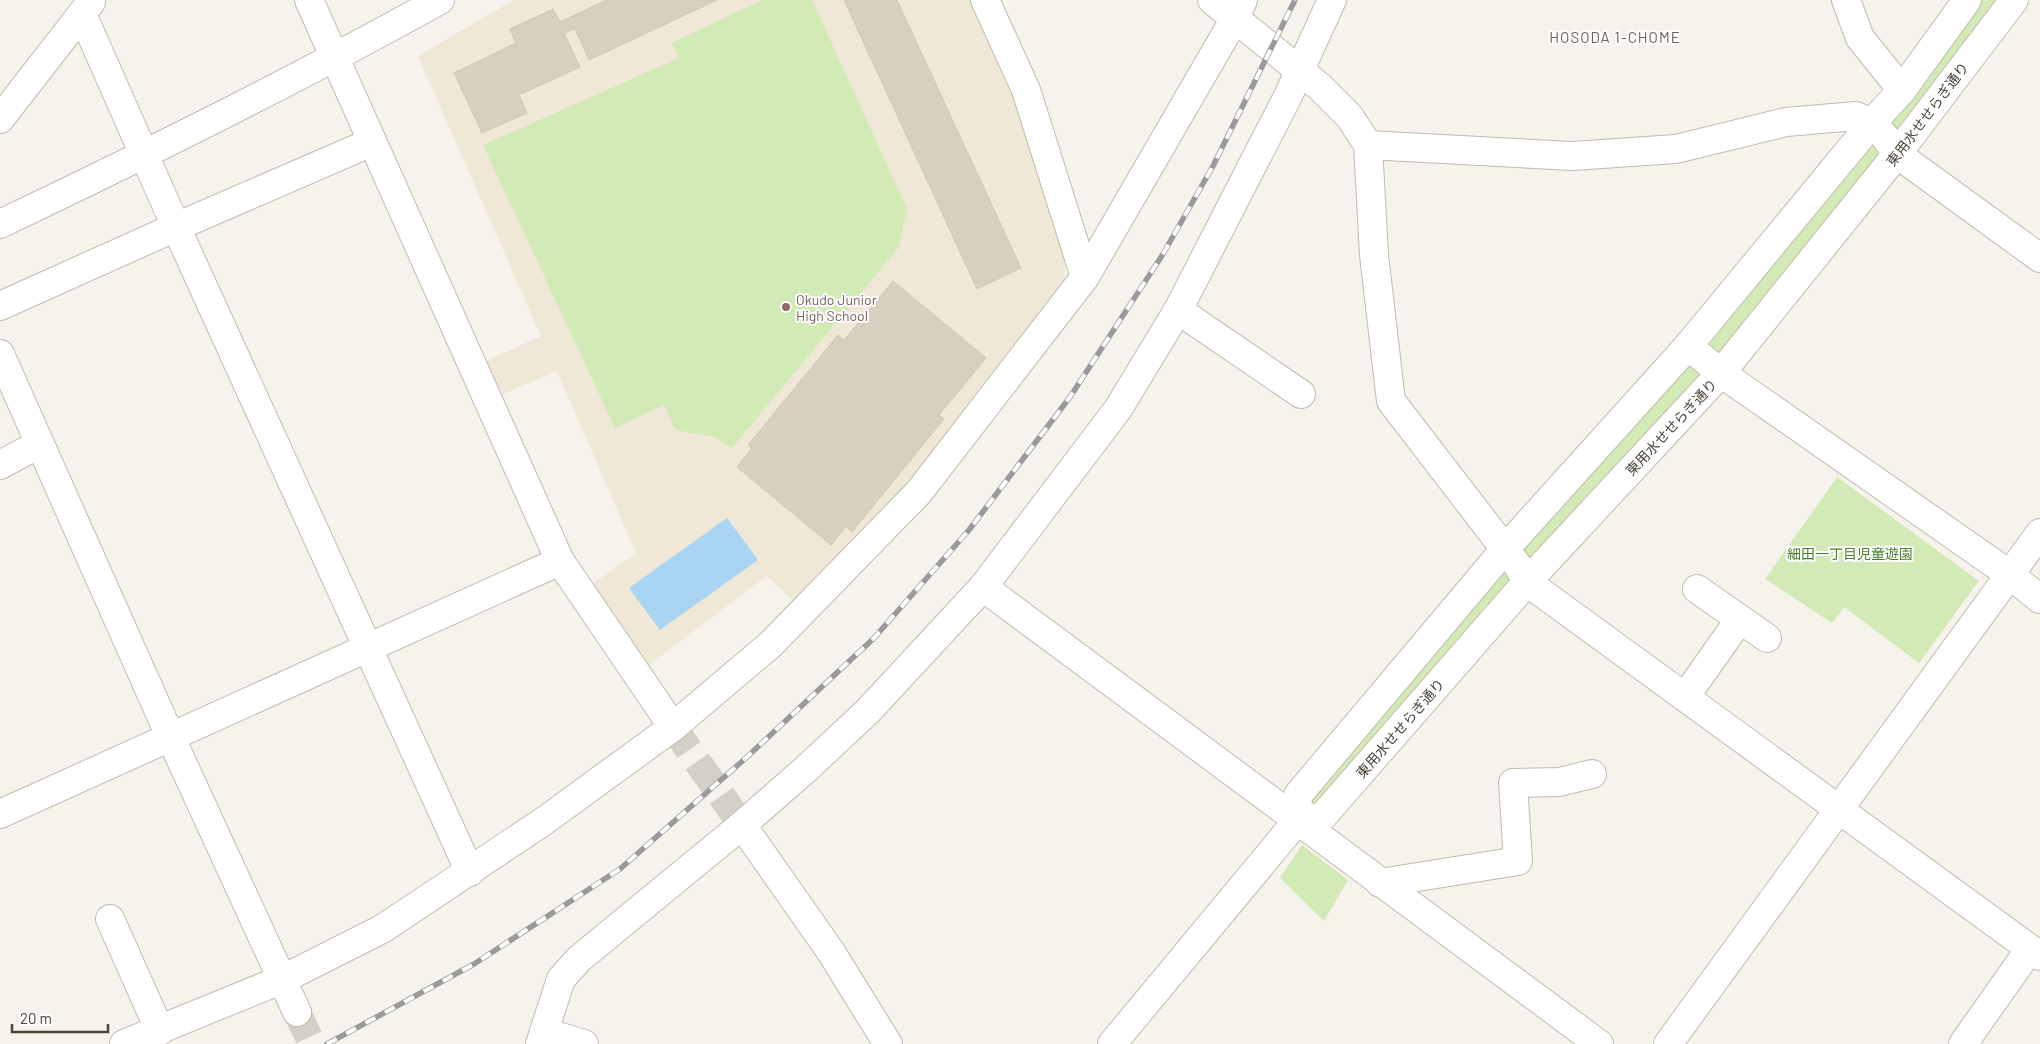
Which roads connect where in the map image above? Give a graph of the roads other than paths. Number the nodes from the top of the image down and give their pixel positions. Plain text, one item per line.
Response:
1 (309, 0) edge
2 (440, 0) edge
3 (985, 0) edge
4 (1212, 0) edge
5 (1332, 0) edge
6 (1846, 0) edge
7 (1967, 0) edge
8 (2014, 0) edge
9 (87, 7) edge
10 (1239, 10) edge
11 (335, 58) junction
12 (1300, 71) junction
13 (1902, 90) junction
14 (0, 119) edge
15 (1872, 123) junction
16 (372, 142) junction
17 (1368, 145) junction
18 (1897, 154) junction
19 (144, 155) junction
20 (0, 224) edge
21 (176, 227) junction
22 (2040, 258) edge
23 (1085, 277) junction
24 (0, 306) edge
25 (1178, 310) junction
26 (1688, 346) junction
27 (0, 354) edge
28 (1721, 373) junction
29 (1301, 394) dead end
30 (39, 444) junction
31 (0, 465) edge
32 (2040, 532) edge
33 (1505, 549) junction
34 (560, 561) junction
35 (2009, 574) junction
36 (1527, 582) junction
37 (983, 587) junction
38 (1697, 589) dead end
39 (2040, 599) edge
40 (1740, 619) junction
41 (1767, 638) dead end
42 (367, 647) junction
43 (1685, 697) junction
44 (673, 727) junction
45 (170, 736) junction
46 (1592, 774) dead end
47 (1838, 809) junction
48 (0, 814) edge
49 (1297, 821) junction
50 (742, 825) junction
51 (470, 872) junction
52 (1380, 883) junction
53 (110, 919) dead end
54 (2035, 952) edge
55 (283, 979) junction
56 (297, 1012) tunnel mouth
57 (160, 1030) junction
58 (542, 1038) edge
59 (124, 1044) edge
60 (584, 1044) edge
61 (888, 1044) edge
62 (1112, 1044) edge
63 (1599, 1044) edge
64 (1668, 1044) edge
65 (1963, 1044) edge

1 - 11 street
2 - 11 street
3 - 23 street
4 - 10 street
5 - 12 street
6 - 13 street
7 - 13 street
8 - 18 street, 東用水せせらぎ通り
9 - 14 street
9 - 19 street
10 - 12 street
10 - 23 street
11 - 16 street
11 - 19 street
12 - 17 street
12 - 25 street
13 - 15 street
15 - 17 street
15 - 18 street
15 - 26 street
16 - 21 street
16 - 34 street
17 - 33 street
18 - 22 street
18 - 28 street, 東用水せせらぎ通り
19 - 20 street
19 - 21 street
21 - 24 street
21 - 42 street
23 - 44 street
25 - 29 street
25 - 37 street
26 - 28 street
26 - 33 street
27 - 30 street
28 - 35 street
28 - 36 street, 東用水せせらぎ通り
30 - 31 street
30 - 45 street
32 - 35 street
33 - 36 street
33 - 49 street
34 - 42 street
34 - 44 street
35 - 39 street
35 - 47 street
36 - 43 street
36 - 49 street, 東用水せせらぎ通り
37 - 49 street
37 - 50 street
38 - 40 street
40 - 41 street
40 - 43 street
42 - 45 street
42 - 51 street
43 - 47 street
44 - 51 street
45 - 48 street
45 - 55 street
46 - 52 street
47 - 54 street
47 - 64 street
49 - 52 street
49 - 62 street
50 - 58 street
50 - 61 street
51 - 55 street
52 - 63 street
53 - 57 street
54 - 65 street
55 - 56 street
55 - 57 street
57 - 59 street
58 - 60 street

